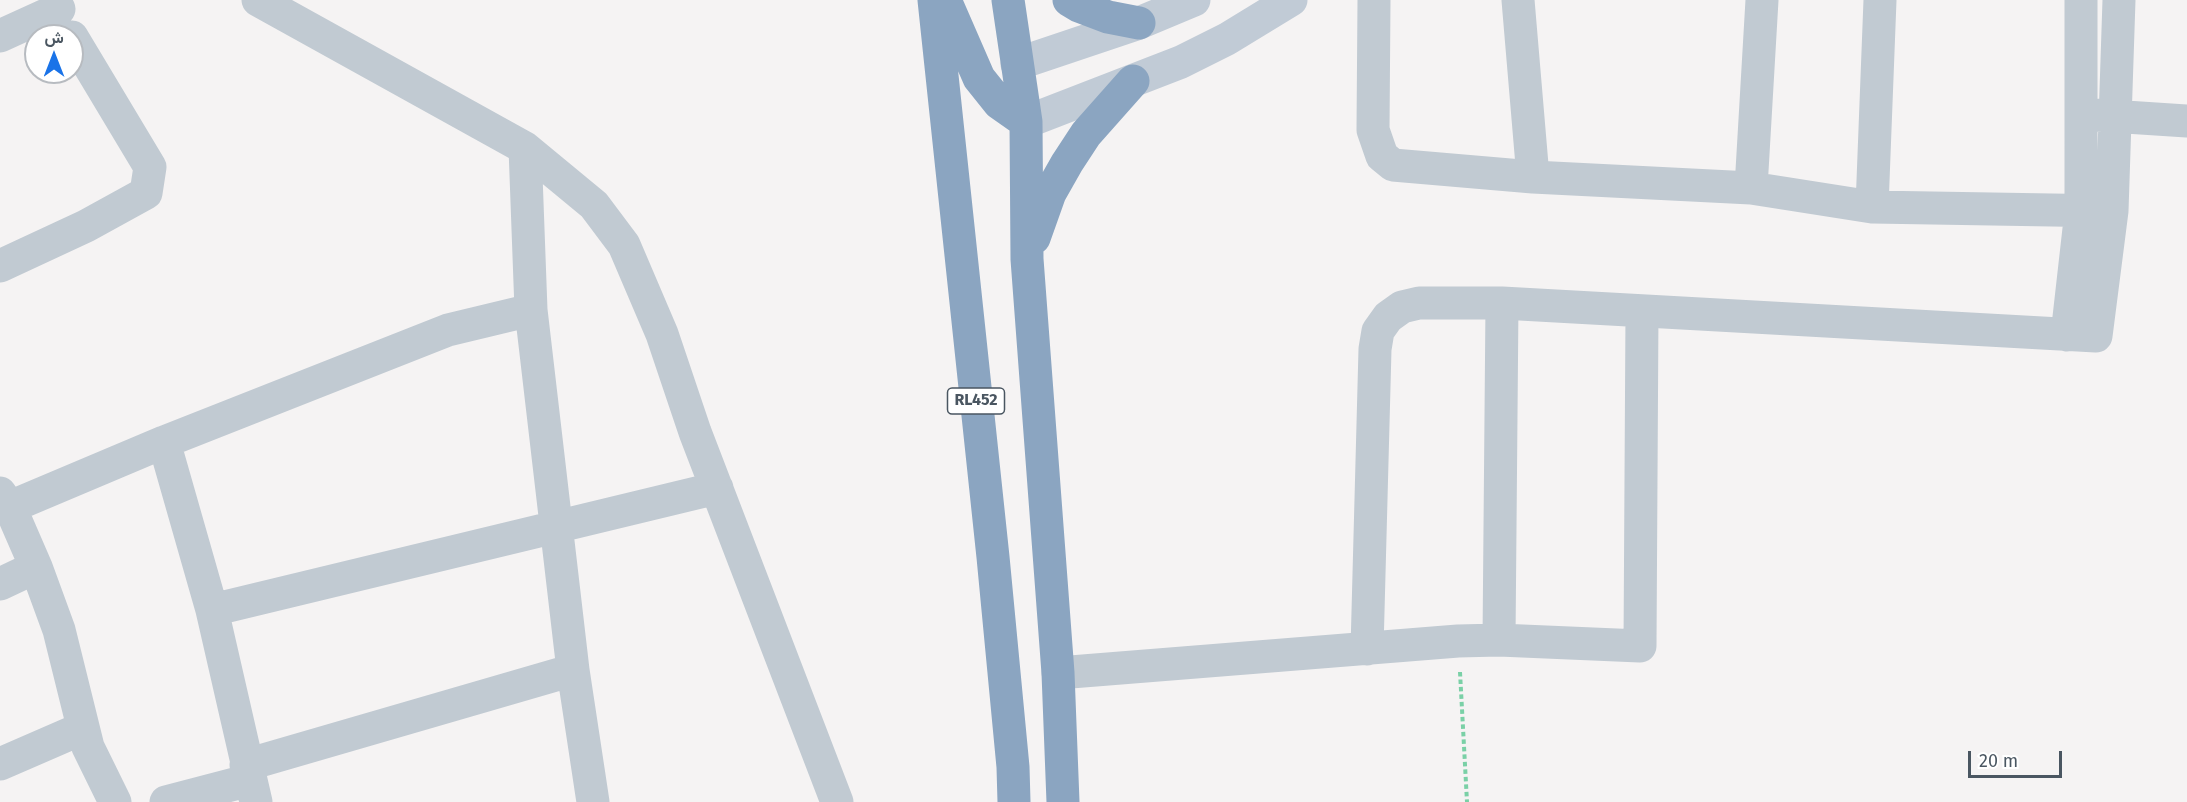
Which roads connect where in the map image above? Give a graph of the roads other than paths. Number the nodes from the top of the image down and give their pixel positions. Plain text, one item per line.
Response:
1 (258, 0) edge
2 (934, 0) edge
3 (945, 0) edge
4 (1008, 0) edge
5 (1069, 0) edge
6 (1194, 0) edge
7 (1291, 0) edge
8 (1374, 0) edge
9 (1518, 0) edge
10 (1762, 0) edge
11 (1880, 0) edge
12 (2081, 0) edge
13 (2119, 0) edge
14 (68, 20) edge
15 (1138, 22) junction
16 (0, 36) edge
17 (1017, 64) junction
18 (979, 78) junction
19 (1134, 81) junction
20 (2081, 114) junction
21 (2115, 116) junction
22 (2187, 121) edge
23 (1026, 122) junction
24 (948, 125) junction
25 (525, 148) junction
26 (1533, 177) junction
27 (1751, 188) junction
28 (1872, 207) junction
29 (2096, 211) junction
30 (1027, 259) junction
31 (2, 262) edge
32 (1502, 303) junction
33 (531, 310) junction
34 (1642, 311) junction
35 (164, 442) junction
36 (717, 488) junction
37 (5, 500) edge
38 (556, 525) junction
39 (36, 567) junction
40 (0, 584) edge
41 (212, 610) junction
42 (1499, 640) junction
43 (1367, 649) junction
44 (573, 670) junction
45 (1058, 673) junction
46 (86, 738) junction
47 (0, 764) edge
48 (251, 782) edge
49 (90, 802) edge
50 (115, 802) edge
51 (166, 802) edge
52 (593, 802) edge
53 (835, 802) edge
54 (1014, 802) edge
55 (1064, 802) edge

1 - 25 street
2 - 24 highway, RL452
3 - 18 highway
4 - 17 highway
5 - 15 highway
6 - 15 street
7 - 19 street
8 - 26 street
9 - 26 street
10 - 27 street
11 - 28 street
12 - 20 street
13 - 21 street
14 - 16 street
14 - 31 street
15 - 17 street
17 - 18 highway
17 - 23 highway
18 - 23 highway
18 - 24 highway
19 - 23 street
19 - 30 highway
20 - 21 street
20 - 29 street
21 - 22 street
21 - 29 street
23 - 30 highway
24 - 54 highway, RL452
25 - 33 street
25 - 36 street
26 - 27 street
27 - 28 street
28 - 29 street
29 - 34 street
30 - 45 highway
32 - 34 street
32 - 42 street
32 - 43 street
33 - 35 street
33 - 38 street
34 - 42 street
35 - 37 street
35 - 41 street
36 - 38 street
36 - 53 street
37 - 39 street
38 - 41 street
38 - 44 street
39 - 40 street
39 - 46 street
41 - 48 street
42 - 43 street
43 - 45 street
44 - 48 street
44 - 52 street
45 - 55 highway
46 - 47 street
46 - 49 street
46 - 50 street
48 - 51 street

